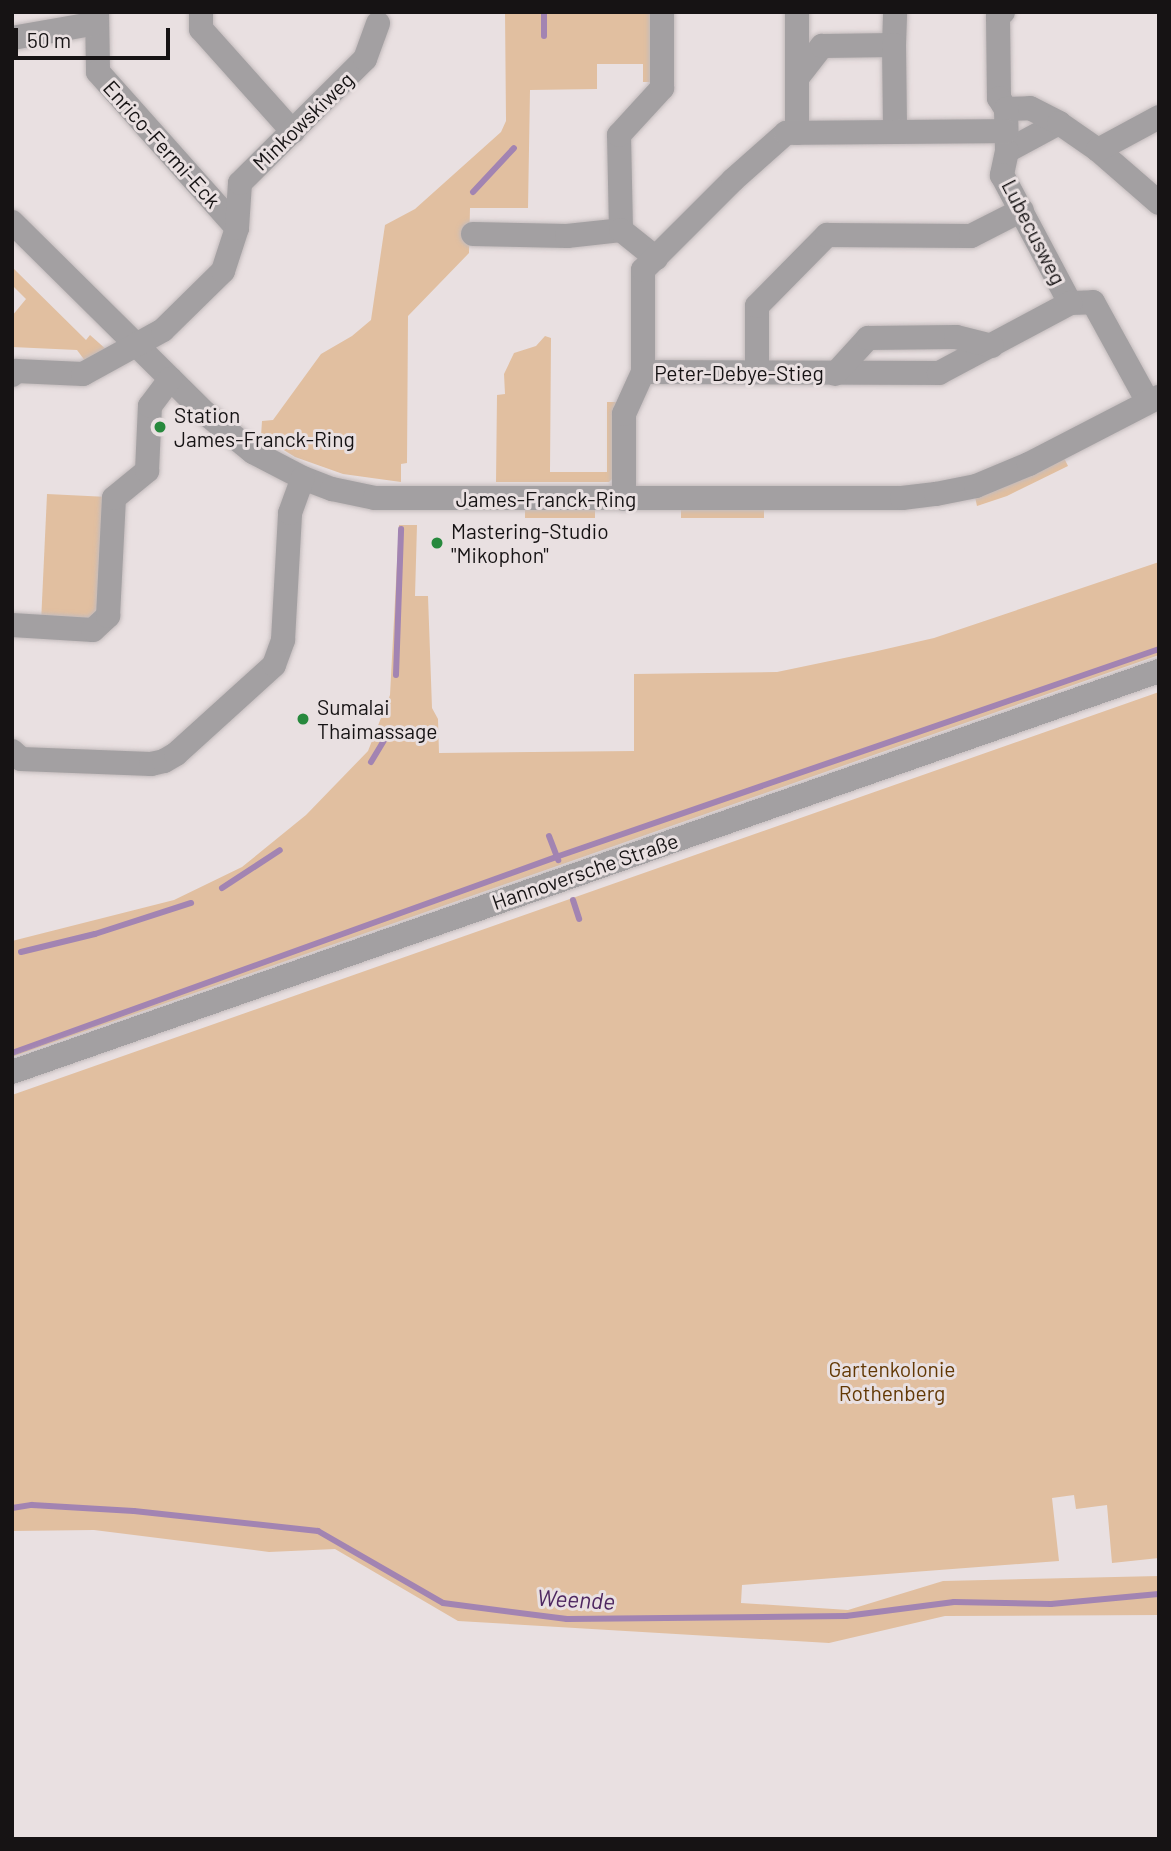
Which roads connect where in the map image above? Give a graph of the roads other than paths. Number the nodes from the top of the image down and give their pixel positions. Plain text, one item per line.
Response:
1 (201, 12) edge
2 (662, 12) edge
3 (797, 12) edge
4 (895, 12) edge
5 (1003, 12) edge
6 (97, 18) edge
7 (378, 23) dead end
8 (70, 28) junction
9 (12, 38) edge
10 (894, 45) junction
11 (97, 56) junction
12 (797, 78) junction
13 (1159, 117) edge
14 (1059, 123) junction
15 (1007, 130) junction
16 (293, 132) junction
17 (797, 132) junction
18 (895, 132) junction
19 (1098, 150) junction
20 (1002, 175) junction
21 (1159, 203) edge
22 (1022, 210) junction
23 (12, 222) edge
24 (237, 228) junction
25 (621, 230) junction
26 (981, 231) junction
27 (473, 234) dead end
28 (656, 258) junction
29 (1070, 303) junction
30 (136, 346) junction
31 (992, 346) junction
32 (757, 371) junction
33 (643, 372) junction
34 (835, 374) junction
35 (12, 375) edge
36 (170, 379) junction
37 (1153, 399) edge
38 (303, 478) junction
39 (624, 499) junction
40 (12, 625) edge
41 (1159, 671) edge
42 (15, 759) edge
43 (12, 1072) edge

1 - 16 street
2 - 25 street
3 - 12 street
4 - 10 street
5 - 15 street
6 - 8 street, Enrico-Fermi-Eck
6 - 11 street, Enrico-Fermi-Eck
7 - 16 street, Minkowskiweg
8 - 9 street, Enrico-Fermi-Eck
8 - 11 street, Enrico-Fermi-Eck
10 - 12 street
10 - 18 street
11 - 24 street, Enrico-Fermi-Eck
12 - 17 street
13 - 19 street
14 - 15 street
14 - 15 street
14 - 19 street
15 - 18 street
15 - 20 street, Lubecusweg
16 - 24 street, Minkowskiweg
17 - 18 street
17 - 28 street
19 - 21 street
20 - 22 street, Lubecusweg
20 - 26 street
22 - 26 street
22 - 29 street, Lubecusweg
23 - 30 street, James-Franck-Ring
24 - 30 street, Minkowskiweg
25 - 27 street
25 - 28 street
26 - 32 street
28 - 33 street
29 - 31 street, Peter-Debye-Stieg
29 - 37 street, Lubecusweg
30 - 35 street, Minkowskiweg
30 - 36 street, James-Franck-Ring
31 - 34 street, Peter-Debye-Stieg
31 - 34 street, Peter-Debye-Stieg
32 - 33 street, Peter-Debye-Stieg
32 - 34 street, Peter-Debye-Stieg
33 - 39 street
36 - 38 street, James-Franck-Ring
36 - 40 street
37 - 39 street, James-Franck-Ring
38 - 39 street, James-Franck-Ring
38 - 42 street
41 - 43 street, Hannoversche Straße

